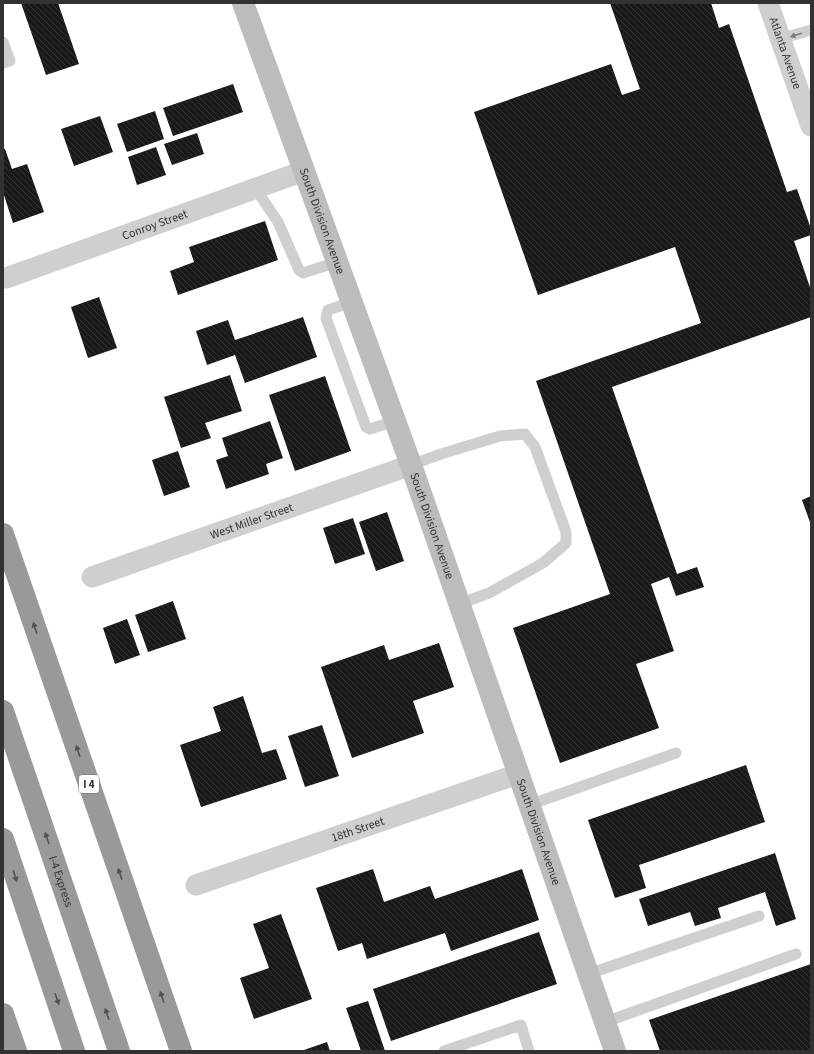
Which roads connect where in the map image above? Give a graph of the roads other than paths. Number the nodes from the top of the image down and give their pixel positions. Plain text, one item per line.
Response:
1 (243, 3) edge
2 (768, 3) edge
3 (811, 30) edge
4 (780, 39) junction
5 (3, 42) edge
6 (3, 63) edge
7 (810, 122) edge
8 (304, 171) junction
9 (255, 188) junction
10 (338, 262) junction
11 (6, 278) dead end
12 (352, 302) junction
13 (395, 421) junction
14 (411, 465) junction
15 (3, 534) edge
16 (92, 577) dead end
17 (459, 604) junction
18 (3, 711) edge
19 (676, 754) dead end
20 (518, 774) junction
21 (529, 805) junction
22 (3, 839) edge
23 (196, 885) dead end
24 (759, 916) dead end
25 (796, 954) dead end
26 (588, 974) junction
27 (3, 1014) edge
28 (605, 1022) junction
29 (16, 1051) edge
30 (74, 1051) edge
31 (119, 1051) edge
32 (181, 1051) edge
33 (444, 1051) edge
34 (529, 1051) edge
35 (615, 1051) edge

1 - 8 street, South Division Avenue
2 - 4 street, Atlanta Avenue
3 -> 4 lane
4 - 7 street, Atlanta Avenue
5 - 6 lane
8 - 9 street, Conroy Street
8 - 10 street, South Division Avenue
9 - 10 lane
9 - 11 street, Conroy Street
10 - 12 street, South Division Avenue
12 - 13 street, South Division Avenue
12 - 13 lane
13 - 14 street, South Division Avenue
14 - 16 street, West Miller Street
14 - 17 street, South Division Avenue
14 - 17 lane
32 -> 15 highway, I 4
17 - 20 street, South Division Avenue
31 -> 18 highway, I-4 Express
19 - 21 lane
20 - 21 street, South Division Avenue
20 - 23 street, 18th Street
21 - 26 street, South Division Avenue
22 -> 30 highway
24 - 26 lane
25 - 28 lane
26 - 28 street, South Division Avenue
27 - 29 highway
28 - 35 street, South Division Avenue
33 - 34 lane

